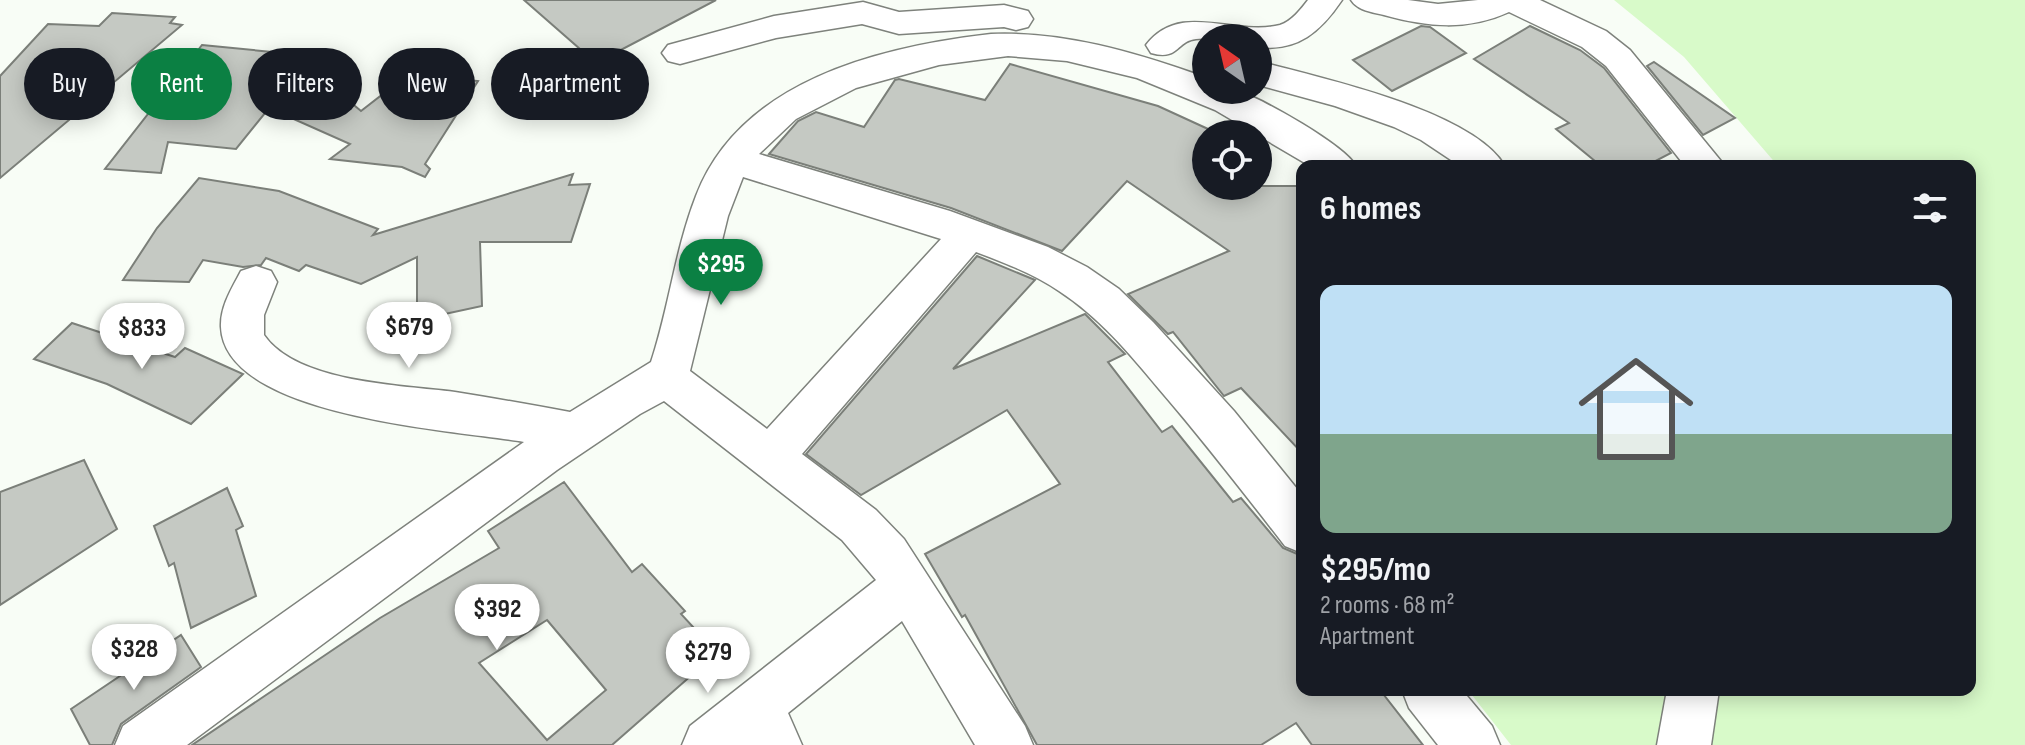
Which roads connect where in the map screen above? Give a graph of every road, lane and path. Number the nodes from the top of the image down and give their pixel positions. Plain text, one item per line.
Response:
1 (1325, 0) edge
2 (1368, 0) edge
3 (1509, 0) edge
4 (1163, 45) junction
5 (680, 53) dead end
6 (1192, 54) edge
7 (1272, 77) edge
8 (732, 160) junction
9 (1329, 160) edge
10 (1478, 160) edge
11 (1701, 160) edge
12 (969, 234) junction
13 (256, 282) dead end
14 (665, 377) junction
15 (575, 432) junction
16 (771, 457) junction
17 (1296, 523) edge
18 (908, 585) junction
19 (1433, 696) edge
20 (1692, 696) edge
21 (766, 725) edge
22 (142, 745) edge
23 (709, 745) edge
24 (1006, 745) edge
25 (1473, 745) edge
26 (1684, 745) edge

1 - 4 street
2 - 3 street
3 - 11 street
4 - 5 street
4 - 6 street
7 - 10 street
8 - 9 street
8 - 12 street
8 - 14 street
12 - 16 street
12 - 17 street
13 - 15 street
14 - 15 street
14 - 16 street
15 - 22 street
16 - 18 street
18 - 21 street
18 - 24 street
19 - 25 street
20 - 26 street
21 - 23 street

